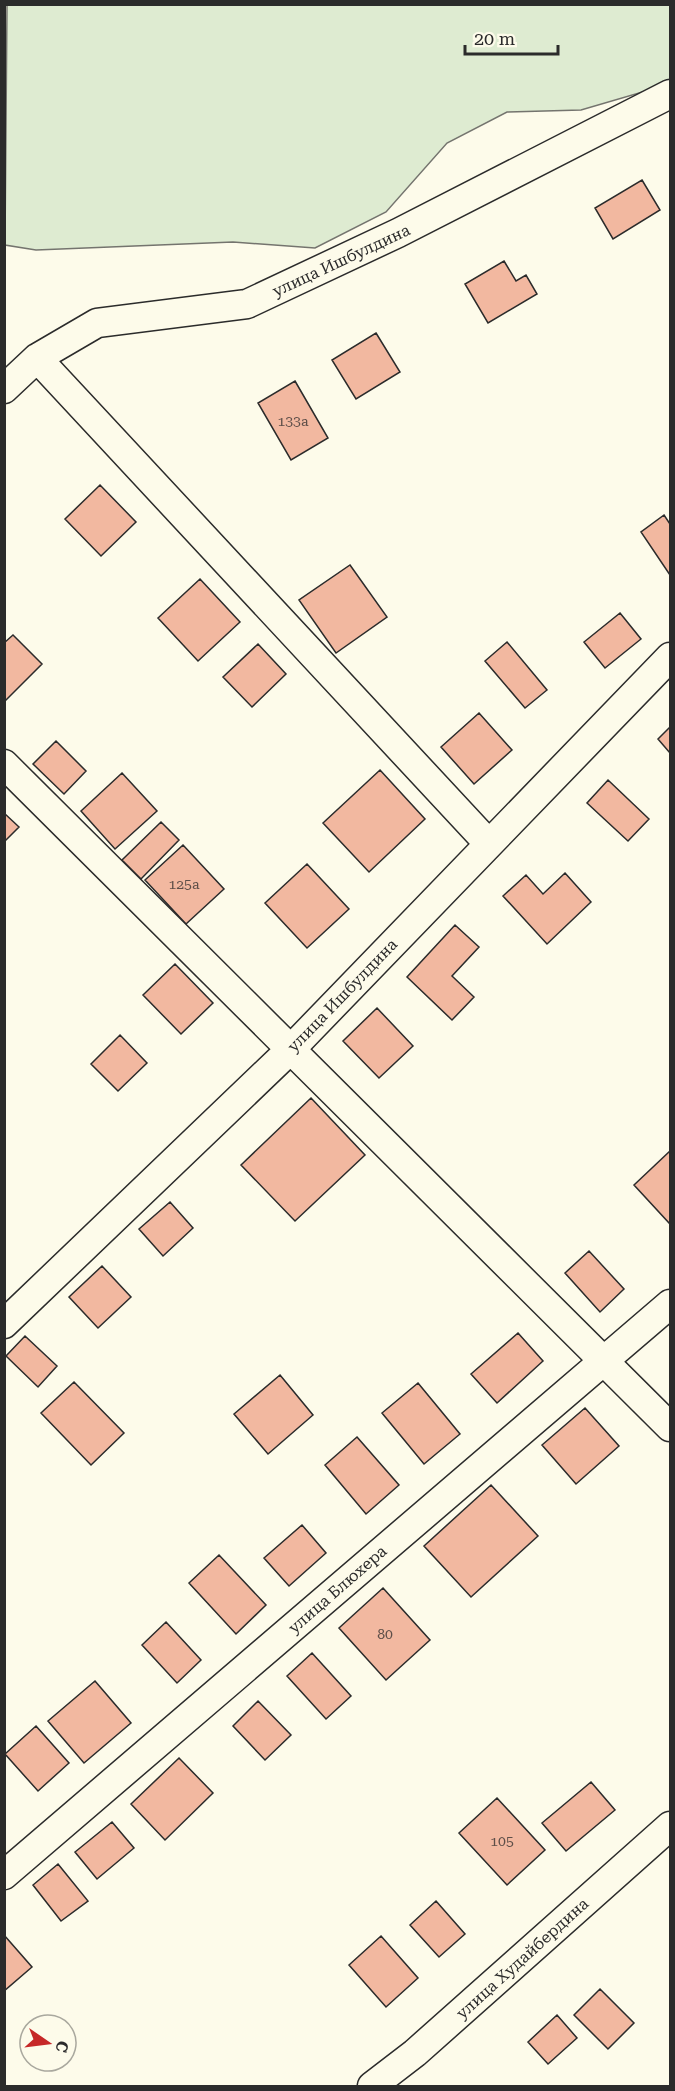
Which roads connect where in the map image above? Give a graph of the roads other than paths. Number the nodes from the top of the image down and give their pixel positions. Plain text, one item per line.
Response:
1 (670, 94) edge
2 (37, 358) junction
3 (4, 389) edge
4 (670, 657) edge
5 (4, 764) edge
6 (489, 844) junction
7 (292, 1048) junction
8 (670, 1304) edge
9 (4, 1324) edge
10 (605, 1360) junction
11 (670, 1427) edge
12 (670, 1826) edge
13 (4, 1875) edge
14 (372, 2086) edge

1 - 2 street, улица Ишбулдина
2 - 3 street, улица Ишбулдина
2 - 6 street
4 - 6 street, улица Ишбулдина
5 - 7 street
6 - 7 street, улица Ишбулдина
7 - 9 street, улица Ишбулдина
7 - 10 street
8 - 10 street, улица Блюхера
10 - 11 street
10 - 13 street, улица Блюхера
12 - 14 street, улица Худайбердина

